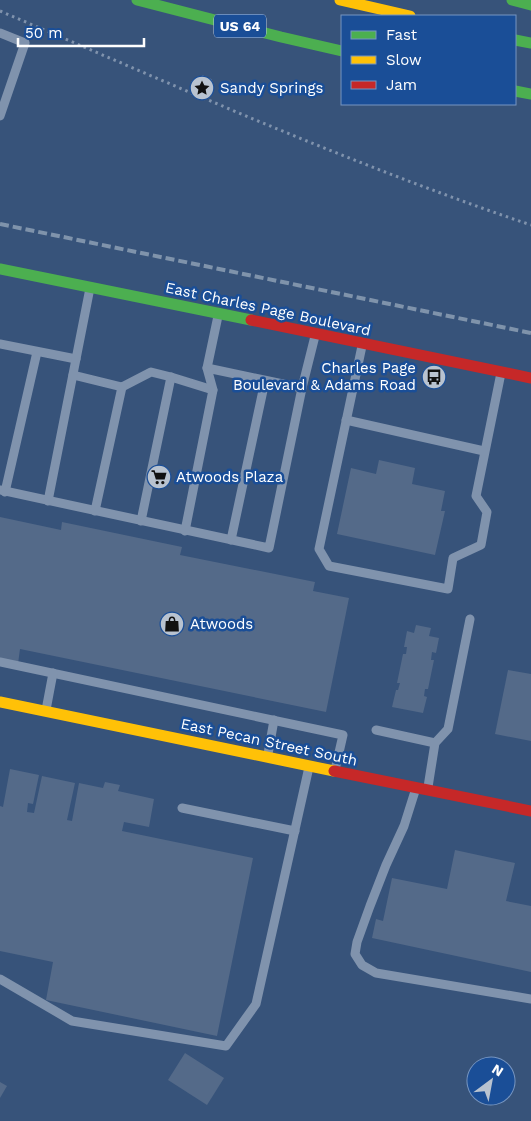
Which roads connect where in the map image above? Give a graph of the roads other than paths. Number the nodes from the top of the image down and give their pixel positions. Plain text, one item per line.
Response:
1 (137, 0) edge
2 (340, 0) edge
3 (512, 0) edge
4 (531, 5) edge
5 (406, 15) edge
6 (0, 33) edge
7 (516, 40) edge
8 (531, 43) edge
9 (341, 51) edge
10 (516, 91) edge
11 (531, 94) edge
12 (0, 116) edge
13 (0, 269) edge
14 (90, 288) junction
15 (219, 314) junction
16 (316, 334) junction
17 (363, 343) junction
18 (0, 344) edge
19 (37, 352) junction
20 (76, 359) junction
21 (207, 368) junction
22 (501, 372) junction
23 (73, 375) junction
24 (171, 377) junction
25 (531, 378) edge
26 (265, 381) junction
27 (122, 387) junction
28 (302, 388) junction
29 (213, 390) junction
30 (346, 420) junction
31 (484, 451) junction
32 (3, 491) edge
33 (48, 501) junction
34 (95, 511) junction
35 (141, 521) junction
36 (185, 530) junction
37 (231, 540) junction
38 (470, 619) dead end
39 (0, 662) edge
40 (53, 673) junction
41 (0, 702) edge
42 (46, 711) junction
43 (274, 720) junction
44 (376, 730) dead end
45 (435, 743) junction
46 (267, 757) junction
47 (310, 766) junction
48 (335, 771) junction
49 (422, 789) junction
50 (182, 808) dead end
51 (531, 811) edge
52 (295, 831) junction
53 (0, 979) edge
54 (531, 999) edge

1 - 9 main road, US 64
2 - 5 main road
3 - 4 main road
6 - 12 lane
7 - 8 main road
10 - 11 main road
13 - 14 main road, East Charles Page Boulevard
14 - 15 main road, East Charles Page Boulevard
14 - 20 lane
15 - 16 main road, East Charles Page Boulevard
15 - 21 lane
16 - 17 main road, East Charles Page Boulevard
16 - 28 lane
17 - 22 main road, East Charles Page Boulevard
17 - 30 lane
18 - 19 lane
19 - 20 lane
19 - 32 lane
20 - 23 lane
21 - 26 lane
21 - 29 lane
22 - 25 main road, East Charles Page Boulevard
22 - 31 lane
23 - 27 lane
23 - 33 lane
24 - 27 lane
24 - 29 lane
24 - 35 lane
26 - 28 lane
26 - 37 lane
27 - 34 lane
28 - 37 lane
29 - 36 lane
30 - 31 lane
30 - 31 lane
32 - 33 lane
33 - 34 lane
34 - 35 lane
35 - 36 lane
36 - 37 lane
38 - 45 lane
39 - 40 lane
40 - 42 lane
40 - 43 lane
41 - 42 main road, East Pecan Street South
42 - 46 main road, East Pecan Street South
43 - 46 lane
43 - 48 lane
44 - 45 lane
45 - 49 lane
46 - 47 main road, East Pecan Street South
47 - 48 main road, East Pecan Street South
47 - 52 lane
48 - 49 main road, East Pecan Street South
49 - 51 main road, East Pecan Street South
49 - 54 lane
50 - 52 lane
52 - 53 lane

